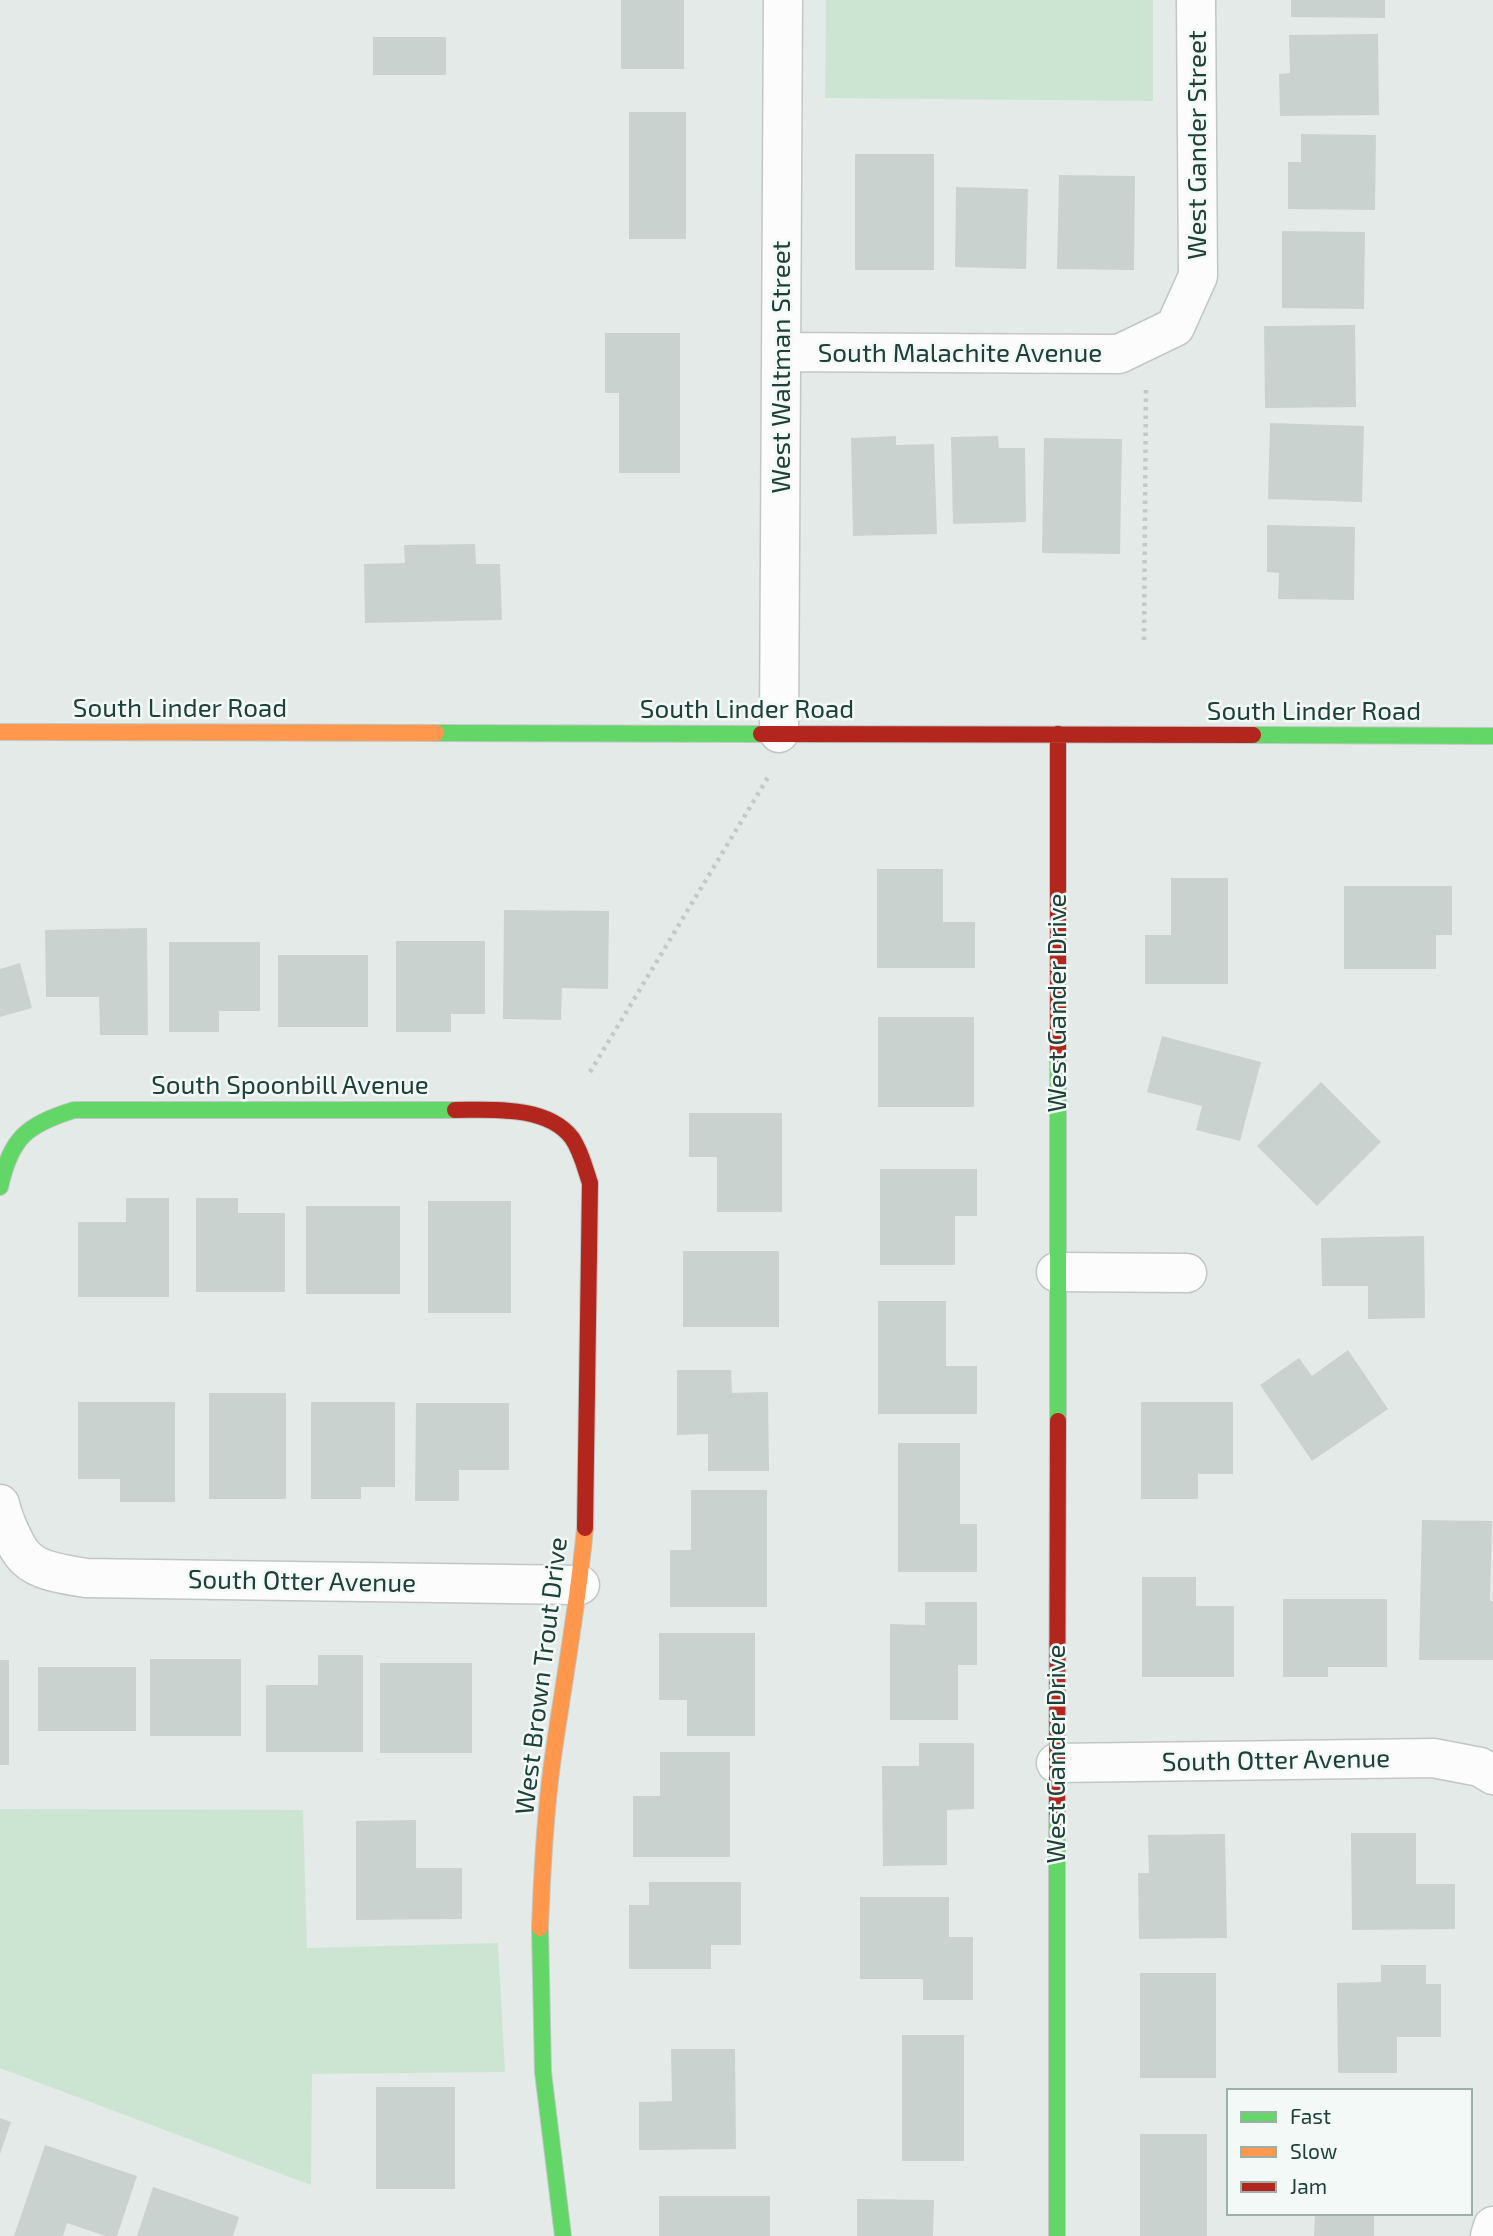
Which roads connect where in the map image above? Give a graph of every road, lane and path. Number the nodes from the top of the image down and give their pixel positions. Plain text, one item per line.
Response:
1 (783, 0) edge
2 (1196, 0) edge
3 (1175, 327) joint
4 (781, 352) junction
5 (1146, 384) dead end
6 (1144, 640) dead end
7 (0, 732) edge
8 (1058, 734) junction
9 (1493, 736) edge
10 (775, 752) junction
11 (590, 1072) dead end
12 (565, 1128) joint
13 (0, 1186) edge
14 (1056, 1272) junction
15 (1188, 1273) dead end
16 (0, 1504) edge
17 (580, 1585) junction
18 (1056, 1763) junction
19 (1493, 1775) edge
20 (1493, 2225) edge
21 (564, 2236) edge
22 (1057, 2236) edge
23 (1490, 2236) edge

1 - 4 street, West Waltman Street
2 - 3 street, West Gander Street
3 - 4 street, South Malachite Avenue
4 - 10 street, West Waltman Street
5 - 6 path
7 - 10 street, South Linder Road
8 - 9 street, South Linder Road
8 - 10 street, South Linder Road
8 - 14 street, West Gander Drive
10 - 11 path
12 - 13 street, South Spoonbill Avenue
12 - 17 street, West Brown Trout Drive
14 - 15 street
14 - 18 street, West Gander Drive
16 - 17 street, South Otter Avenue
17 - 21 street, West Brown Trout Drive
18 - 19 street, South Otter Avenue
18 - 22 street, West Gander Drive
20 - 23 street

